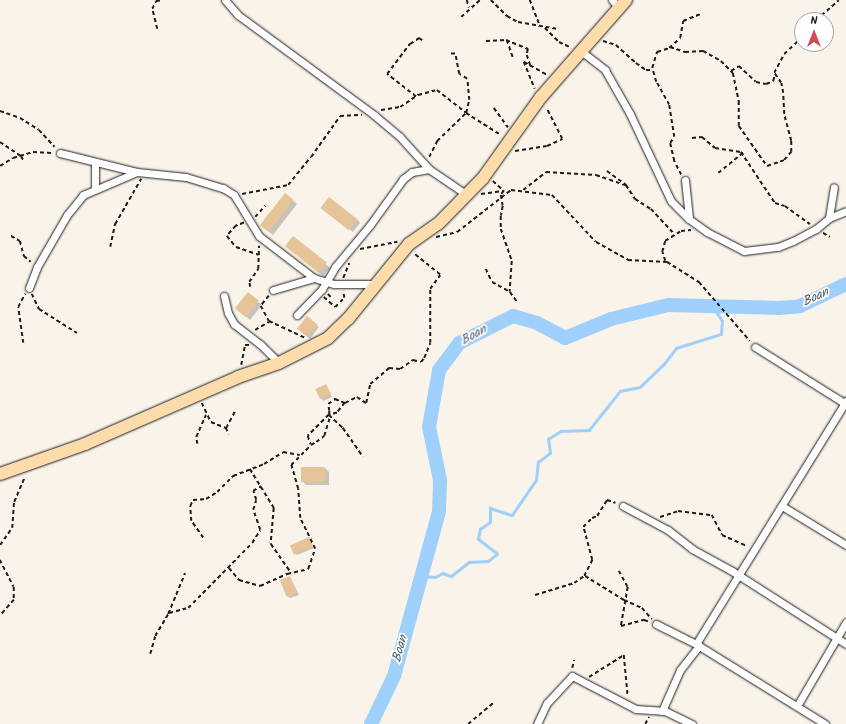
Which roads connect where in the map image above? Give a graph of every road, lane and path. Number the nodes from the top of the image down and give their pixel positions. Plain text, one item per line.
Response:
1 (163, 0) edge
2 (225, 0) edge
3 (467, 0) edge
4 (480, 0) edge
5 (491, 0) edge
6 (530, 0) edge
7 (839, 0) edge
8 (619, 3) edge
9 (469, 8) junction
10 (825, 12) edge
11 (700, 14) dead end
12 (461, 17) dead end
13 (540, 26) junction
14 (545, 28) junction
15 (157, 29) dead end
16 (556, 29) dead end
17 (592, 38) junction
18 (422, 40) dead end
19 (507, 40) junction
20 (486, 41) dead end
21 (794, 45) edge
22 (670, 47) junction
23 (581, 51) junction
24 (448, 54) dead end
25 (513, 57) dead end
26 (531, 67) junction
27 (652, 70) junction
28 (731, 72) junction
29 (774, 74) junction
30 (556, 81) junction
31 (416, 97) junction
32 (540, 97) junction
33 (494, 108) dead end
34 (0, 111) edge
35 (466, 113) junction
36 (374, 115) junction
37 (692, 138) dead end
38 (509, 140) junction
39 (0, 142) edge
40 (60, 153) junction
41 (743, 153) junction
42 (21, 156) junction
43 (24, 161) dead end
44 (95, 162) junction
45 (0, 166) edge
46 (429, 169) junction
47 (607, 171) dead end
48 (137, 172) junction
49 (145, 172) junction
50 (718, 173) dead end
51 (483, 178) junction
52 (685, 180) joint
53 (625, 185) junction
54 (834, 187) dead end
55 (95, 188) junction
56 (523, 190) junction
57 (504, 191) junction
58 (234, 195) junction
59 (467, 196) junction
60 (502, 196) junction
61 (265, 206) dead end
62 (846, 211) edge
63 (829, 218) junction
64 (689, 220) junction
65 (250, 222) junction
66 (701, 229) junction
67 (816, 229) junction
68 (674, 235) junction
69 (11, 236) dead end
70 (259, 236) junction
71 (830, 237) dead end
72 (431, 239) dead end
73 (379, 246) dead end
74 (110, 247) dead end
75 (406, 248) junction
76 (355, 253) dead end
77 (259, 255) junction
78 (350, 259) dead end
79 (665, 262) junction
80 (37, 267) junction
81 (486, 269) dead end
82 (314, 278) junction
83 (326, 282) junction
84 (376, 284) junction
85 (341, 285) junction
86 (250, 287) dead end
87 (29, 288) junction
88 (273, 290) joint
89 (319, 292) junction
90 (510, 292) junction
91 (224, 296) dead end
92 (518, 303) dead end
93 (297, 315) dead end
94 (269, 321) junction
95 (77, 333) dead end
96 (248, 334) junction
97 (313, 338) dead end
98 (23, 343) dead end
99 (260, 344) junction
100 (755, 347) joint
101 (279, 363) junction
102 (238, 377) junction
103 (199, 393) junction
104 (345, 403) junction
105 (846, 403) edge
106 (236, 411) dead end
107 (206, 415) junction
108 (329, 415) junction
109 (226, 428) junction
110 (229, 434) dead end
111 (197, 444) dead end
112 (311, 445) junction
113 (300, 455) junction
114 (363, 457) dead end
115 (32, 464) junction
116 (250, 468) junction
117 (0, 474) edge
118 (261, 486) junction
119 (623, 506) joint
120 (782, 506) junction
121 (654, 522) junction
122 (203, 538) dead end
123 (0, 545) edge
124 (846, 545) edge
125 (755, 549) junction
126 (0, 560) edge
127 (229, 568) junction
128 (619, 571) dead end
129 (185, 573) dead end
130 (291, 573) junction
131 (739, 575) junction
132 (584, 576) junction
133 (535, 595) dead end
134 (627, 602) junction
135 (169, 613) junction
136 (0, 616) edge
137 (846, 622) edge
138 (656, 624) junction
139 (835, 638) junction
140 (846, 644) edge
141 (697, 645) junction
142 (150, 654) dead end
143 (574, 660) dead end
144 (572, 676) junction
145 (583, 681) junction
146 (493, 703) dead end
147 (629, 705) junction
148 (797, 706) junction
149 (662, 711) junction
150 (651, 712) junction
151 (468, 724) edge
152 (537, 724) edge
153 (645, 724) edge
154 (692, 724) edge
155 (825, 724) edge

1 - 15 path
2 - 36 street
3 - 9 path
4 - 9 path
5 - 13 path
6 - 13 path
7 - 10 path
8 - 17 main road
9 - 12 path
11 - 22 path
13 - 14 path
14 - 16 path
14 - 23 path
17 - 23 main road
17 - 27 path
18 - 31 path
19 - 20 path
19 - 25 path
19 - 26 path
21 - 29 path
22 - 27 path
22 - 28 path
23 - 30 main road
23 - 64 street
24 - 35 path
26 - 30 path
26 - 32 path
27 - 52 path
28 - 29 path
28 - 29 path
30 - 32 main road
31 - 35 path
31 - 36 path
32 - 38 main road
32 - 38 path
33 - 38 path
34 - 40 path
35 - 38 path
35 - 46 path
36 - 46 street
36 - 58 path
37 - 41 path
38 - 51 main road
39 - 42 path
40 - 42 path
40 - 44 street
41 - 50 path
41 - 67 path
42 - 43 path
42 - 45 path
44 - 48 street
44 - 55 street
46 - 59 street
46 - 83 street
47 - 53 path
48 - 49 street
48 - 55 street
49 - 58 street
49 - 74 path
51 - 57 path
51 - 59 main road
52 - 64 street
53 - 56 path
53 - 68 path
54 - 63 street
55 - 80 street
56 - 60 path
56 - 79 path
57 - 59 path
57 - 60 path
58 - 65 street
59 - 75 main road
60 - 72 path
60 - 90 path
61 - 65 path
62 - 63 street
63 - 67 street
64 - 66 street
65 - 70 street
65 - 77 path
66 - 67 street
66 - 68 path
67 - 71 path
68 - 79 path
69 - 80 path
70 - 77 path
70 - 82 street
73 - 76 path
75 - 84 main road
75 - 104 path
77 - 86 path
78 - 85 path
79 - 100 path
80 - 87 street
81 - 90 path
82 - 83 street
82 - 88 street
83 - 85 street
83 - 89 street
84 - 85 street
84 - 101 main road
85 - 89 path
87 - 95 path
87 - 98 path
88 - 94 path
89 - 93 street
90 - 92 path
91 - 96 street
94 - 96 path
94 - 97 path
96 - 99 street
99 - 101 street
99 - 102 path
100 - 105 street
101 - 102 main road
102 - 103 main road
103 - 107 path
103 - 115 main road
104 - 108 path
104 - 108 path
105 - 120 street
106 - 109 path
107 - 109 path
107 - 111 path
108 - 112 path
108 - 112 path
108 - 114 path
109 - 110 path
112 - 113 path
113 - 116 path
113 - 130 path
115 - 117 main road
115 - 123 path
116 - 118 path
116 - 122 path
118 - 127 path
118 - 130 path
119 - 121 street
119 - 132 path
120 - 124 street
120 - 125 street
121 - 125 path
121 - 131 street
125 - 131 street
126 - 136 path
127 - 130 path
127 - 135 path
128 - 134 path
129 - 135 path
131 - 139 street
131 - 141 street
132 - 133 path
132 - 134 path
134 - 138 path
134 - 138 path
135 - 142 path
137 - 139 street
138 - 141 street
139 - 140 street
139 - 148 street
141 - 148 street
141 - 149 street
143 - 144 path
144 - 145 street
144 - 152 street
145 - 147 street
145 - 147 path
146 - 151 path
147 - 150 street
148 - 155 street
149 - 150 street
149 - 154 street
150 - 153 path

